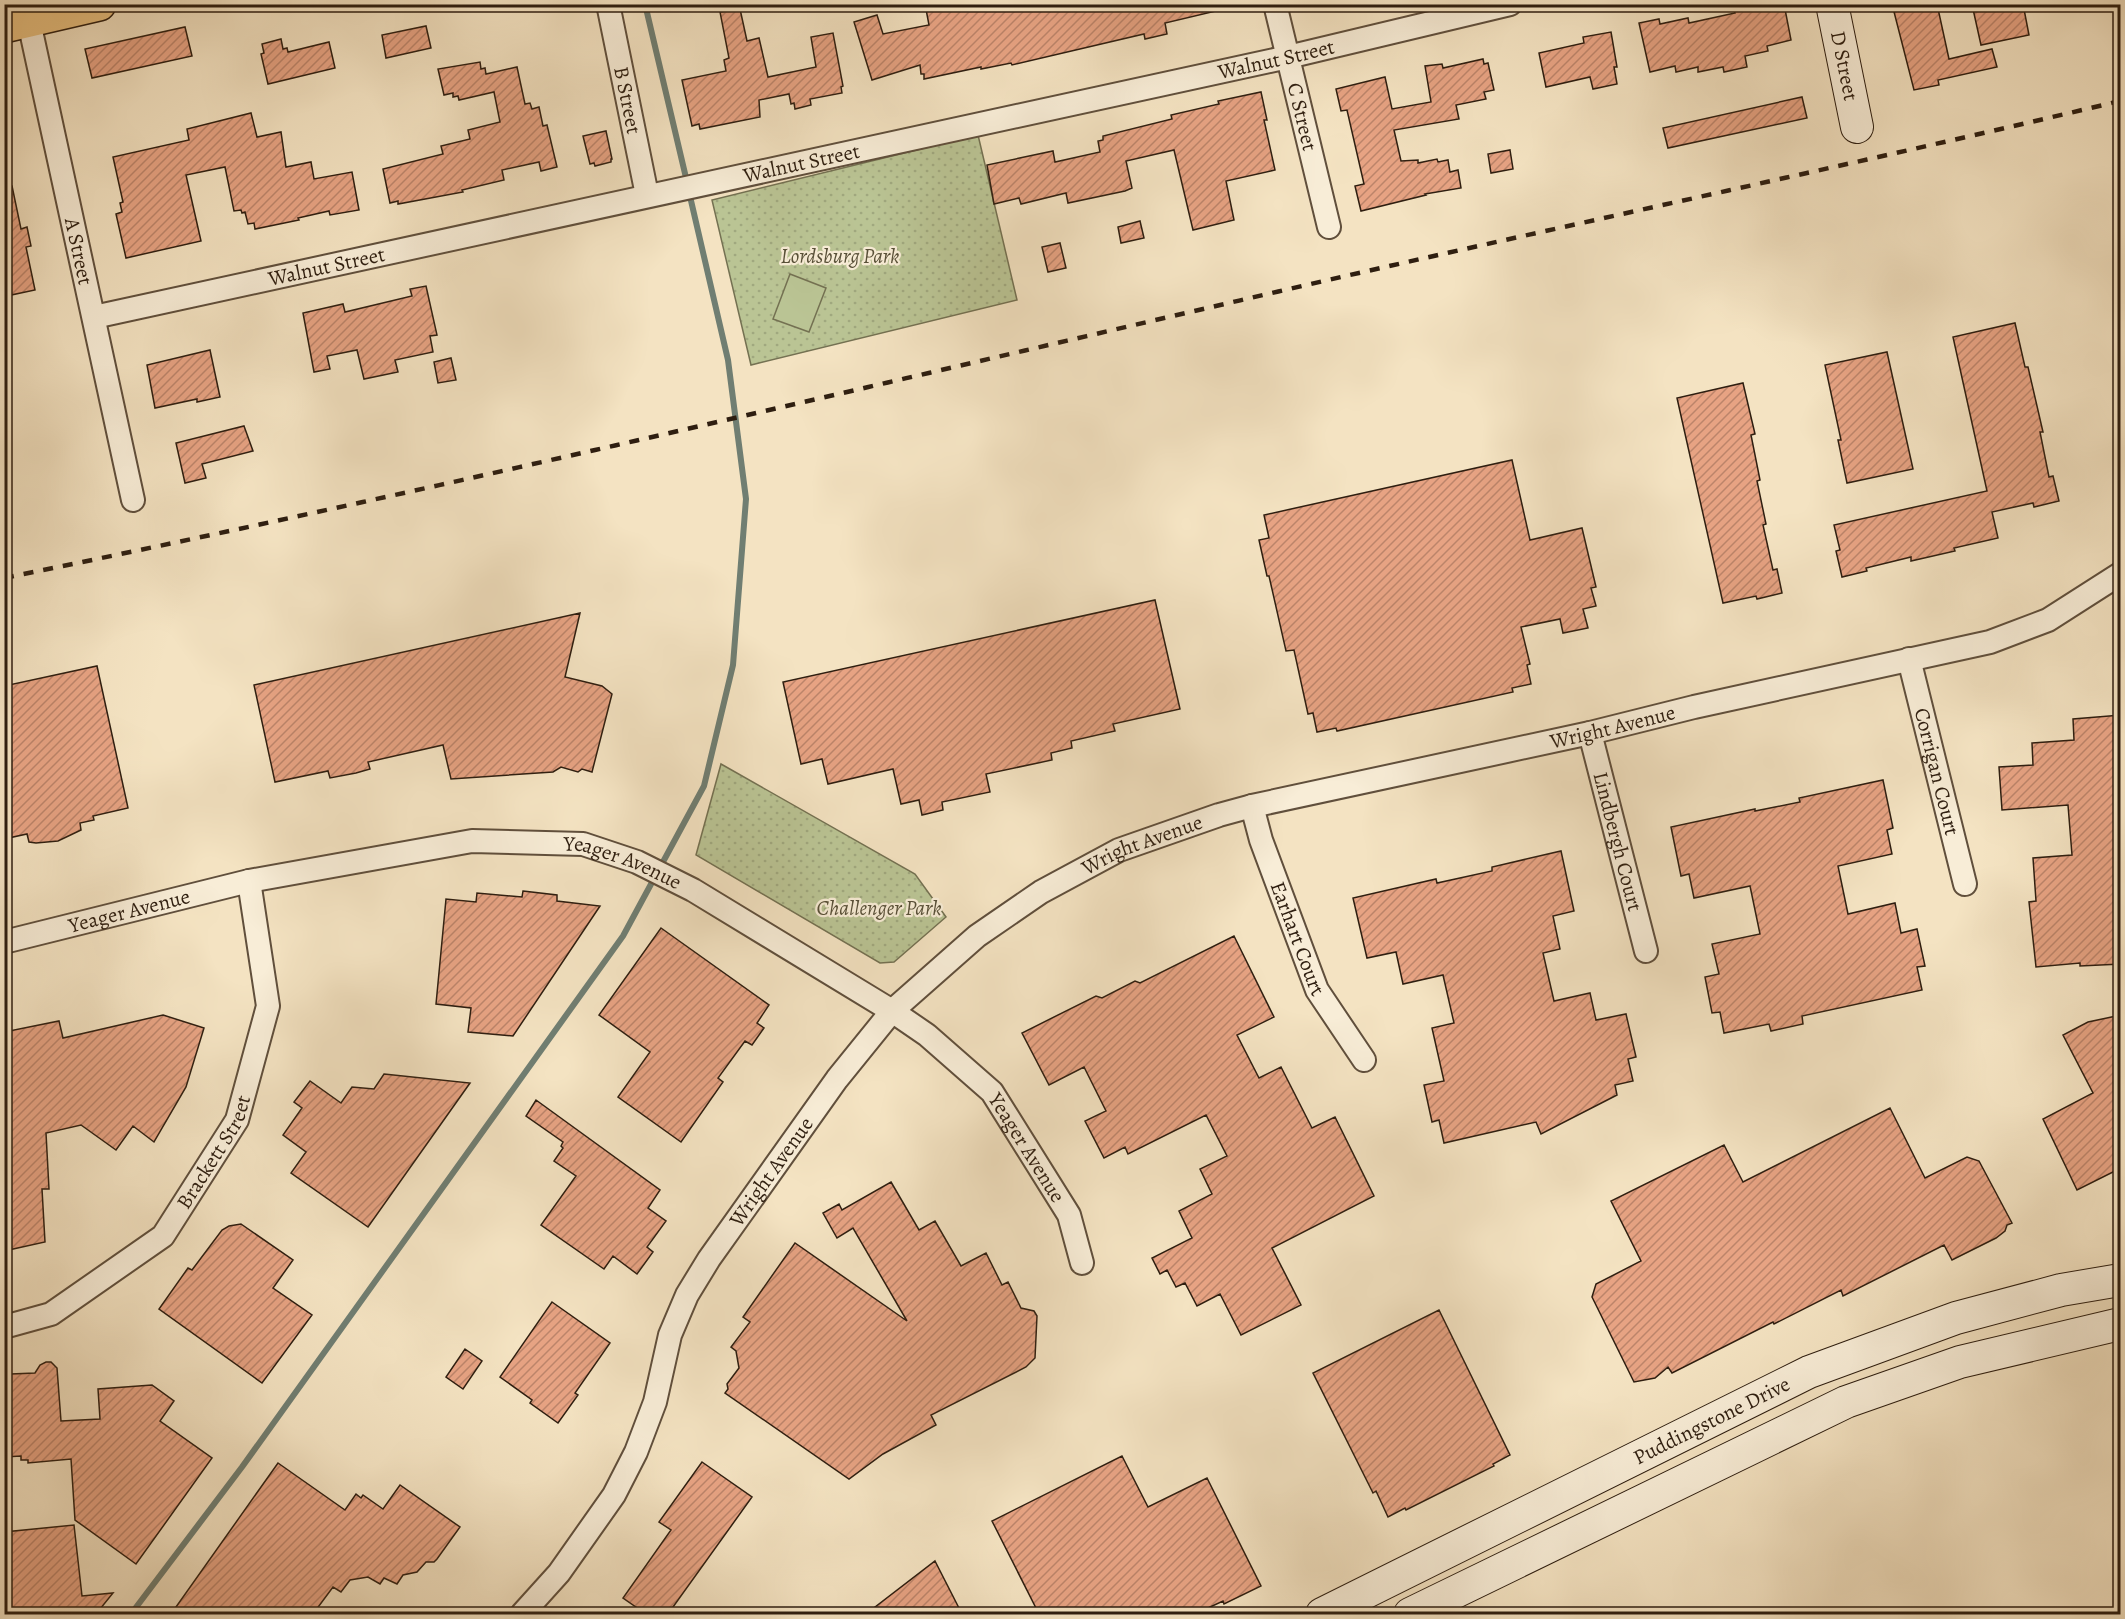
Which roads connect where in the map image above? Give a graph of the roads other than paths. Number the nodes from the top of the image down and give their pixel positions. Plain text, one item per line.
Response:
1 (99, 4) edge
2 (608, 4) edge
3 (1275, 4) edge
4 (1510, 4) edge
5 (1832, 4) edge
6 (25, 14) edge
7 (1288, 57) junction
8 (1857, 128) dead end
9 (657, 193) junction
10 (1329, 227) dead end
11 (94, 317) junction
12 (133, 500) dead end
13 (2121, 574) edge
14 (1909, 659) junction
15 (1590, 733) junction
16 (1252, 806) junction
17 (249, 881) junction
18 (1965, 884) dead end
19 (4, 942) edge
20 (1646, 951) dead end
21 (892, 1011) junction
22 (1364, 1060) dead end
23 (1082, 1263) dead end
24 (2121, 1280) edge
25 (2121, 1324) edge
26 (4, 1327) edge
27 (522, 1614) edge
28 (1322, 1614) edge
29 (1410, 1614) edge

1 - 6 main road
2 - 9 street, B Street
3 - 7 street, C Street
4 - 7 street, Walnut Street
5 - 8 street, D Street
6 - 11 street, A Street
7 - 9 street, Walnut Street
7 - 10 street, C Street
9 - 11 street, Walnut Street
11 - 12 street, A Street
13 - 14 street, Wright Avenue
14 - 15 street, Wright Avenue
14 - 18 street, Corrigan Court
15 - 16 street, Wright Avenue
15 - 20 street, Lindbergh Court
16 - 21 street, Wright Avenue
16 - 22 street, Earhart Court
17 - 19 street, Yeager Avenue
17 - 21 street, Yeager Avenue
17 - 26 street, Brackett Street
21 - 23 street, Yeager Avenue
21 - 27 street, Wright Avenue
24 - 28 street, Puddingstone Drive
25 - 29 street, Puddingstone Drive

